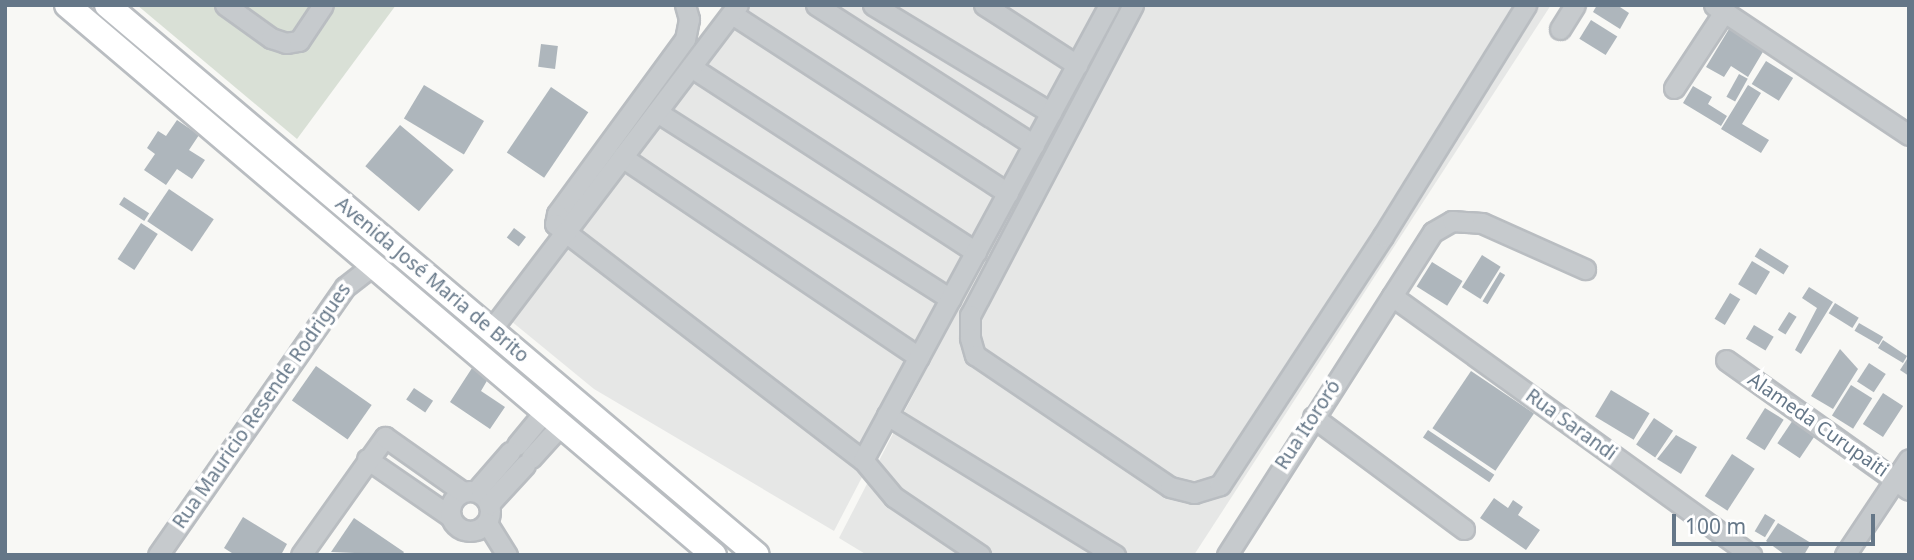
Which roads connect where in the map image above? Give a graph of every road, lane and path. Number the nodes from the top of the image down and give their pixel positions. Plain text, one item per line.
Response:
1 (67, 5) edge
2 (107, 5) edge
3 (225, 5) edge
4 (323, 5) edge
5 (685, 5) edge
6 (816, 5) edge
7 (873, 5) edge
8 (984, 5) edge
9 (1133, 5) edge
10 (1526, 5) edge
11 (1575, 5) edge
12 (1105, 7) edge
13 (735, 9) edge
14 (1719, 9) edge
15 (1560, 29) dead end
16 (1077, 65) junction
17 (691, 67) junction
18 (1675, 88) dead end
19 (657, 112) junction
20 (1051, 113) junction
21 (1909, 135) edge
22 (1034, 145) junction
23 (622, 157) junction
24 (1008, 193) junction
25 (564, 235) junction
26 (976, 252) junction
27 (373, 265) junction
28 (1585, 270) dead end
29 (1392, 296) junction
30 (950, 299) junction
31 (491, 330) junction
32 (919, 357) junction
33 (1726, 360) dead end
34 (887, 415) junction
35 (1313, 417) junction
36 (553, 418) junction
37 (367, 459) junction
38 (1909, 459) edge
39 (863, 460) junction
40 (1902, 485) edge
41 (479, 502) junction
42 (451, 517) junction
43 (1464, 529) dead end
44 (1232, 553) edge
45 (158, 555) edge
46 (301, 555) edge
47 (507, 555) edge
48 (714, 555) edge
49 (757, 555) edge
50 (980, 555) edge
51 (1115, 555) edge
52 (1751, 555) edge
53 (1845, 555) edge

1 - 27 main road, Avenida José Maria de Brito
2 - 31 main road, Avenida José Maria de Brito
3 - 4 street
5 - 25 street
6 - 22 street
7 - 20 street
8 - 16 street
9 - 10 street
11 - 15 street
12 - 16 street
13 - 17 street
13 - 24 street
14 - 18 street
14 - 21 street
16 - 20 street
17 - 19 street
17 - 26 street
19 - 23 street
19 - 30 street
20 - 22 street
22 - 24 street
23 - 25 street
23 - 32 street
24 - 26 street
25 - 31 street
25 - 39 street
26 - 30 street
27 - 36 main road, Avenida José Maria de Brito
27 - 45 street, Rua Mauricio Resende Rodrigues
28 - 29 street, Rua Itororó
29 - 35 street, Rua Itororó
29 - 52 street, Rua Sarandi
30 - 32 street
31 - 49 main road, Avenida José Maria de Brito
32 - 34 street
33 - 40 street, Alameda Curupaiti
34 - 39 street
34 - 51 street
35 - 43 street
35 - 44 street, Rua Itororó
36 - 41 street
36 - 48 main road, Avenida José Maria de Brito
37 - 41 street
37 - 42 street
37 - 46 street
38 - 40 street
39 - 50 street
40 - 53 street
41 - 42 street
41 - 42 street
41 - 47 street

